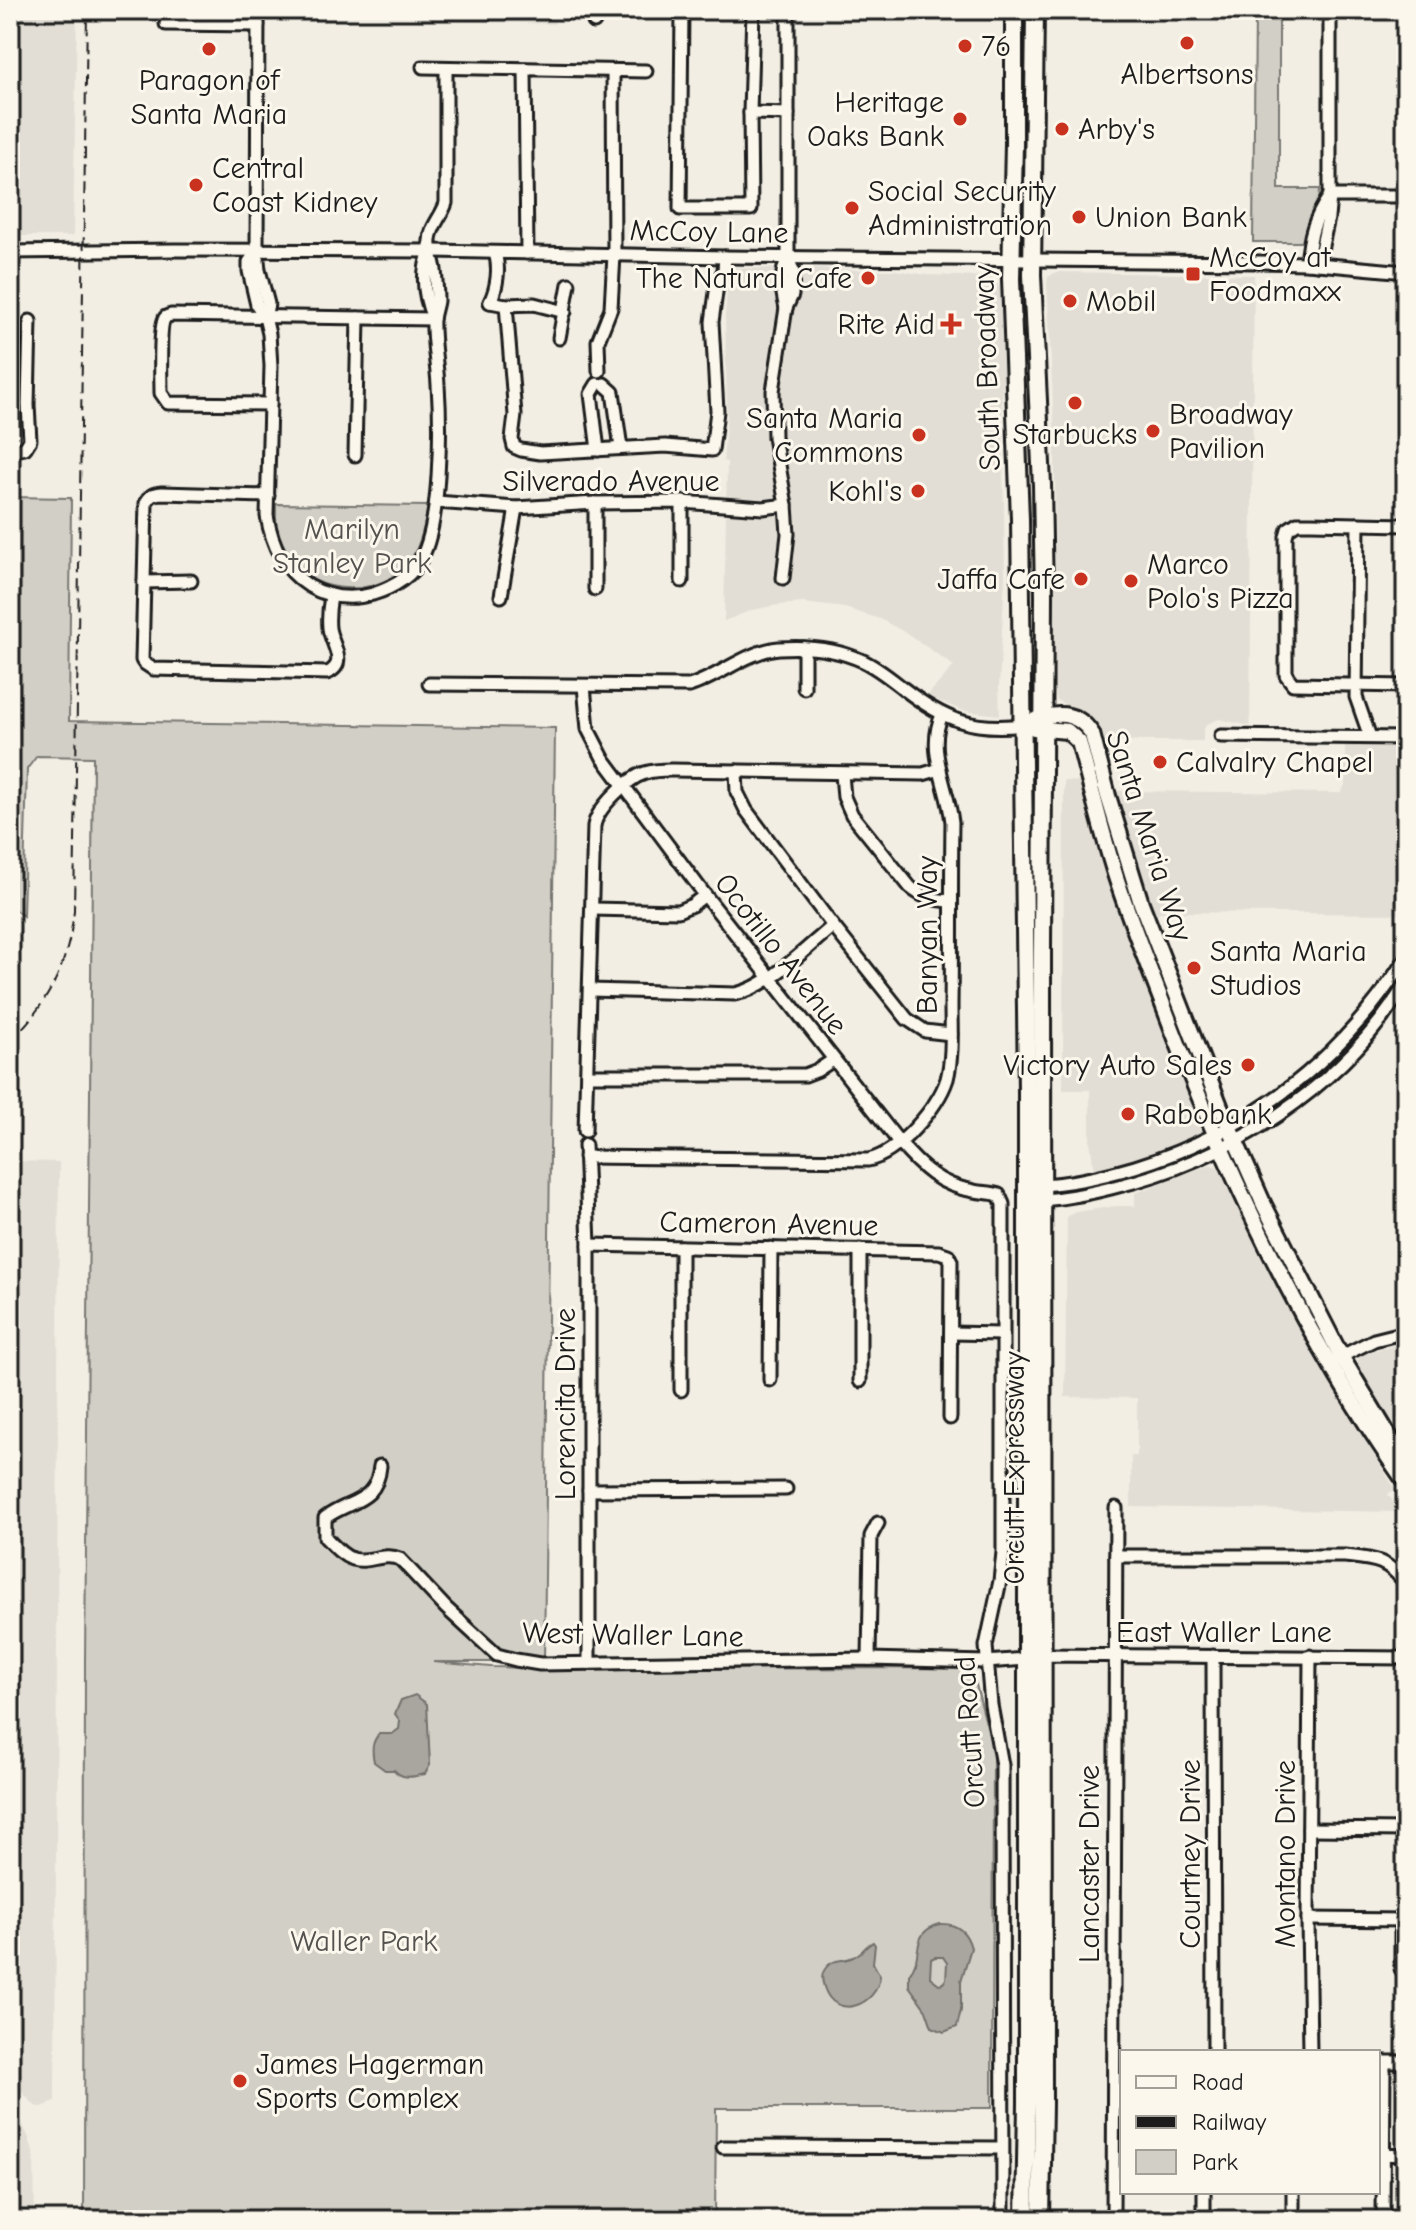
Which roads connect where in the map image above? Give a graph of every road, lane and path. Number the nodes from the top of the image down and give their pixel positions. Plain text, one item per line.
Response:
1 (258, 10) edge
2 (682, 10) edge
3 (753, 10) edge
4 (788, 10) edge
5 (1014, 10) edge
6 (1035, 10) edge
7 (1330, 10) edge
8 (166, 24) dead end
9 (258, 25) junction
10 (423, 67) dead end
11 (446, 68) junction
12 (525, 69) junction
13 (613, 71) junction
14 (646, 71) dead end
15 (1014, 72) junction
16 (1034, 73) junction
17 (750, 113) junction
18 (788, 114) junction
19 (1330, 196) junction
20 (1406, 196) edge
21 (257, 251) junction
22 (430, 251) junction
23 (10, 252) edge
24 (495, 253) junction
25 (527, 253) junction
26 (614, 255) junction
27 (725, 257) junction
28 (788, 257) junction
29 (1011, 259) junction
30 (1033, 259) junction
31 (1312, 264) junction
32 (1406, 272) edge
33 (569, 284) dead end
34 (506, 305) junction
35 (565, 312) junction
36 (265, 317) junction
37 (358, 318) junction
38 (433, 319) junction
39 (30, 321) dead end
40 (559, 338) dead end
41 (600, 384) junction
42 (270, 404) junction
43 (621, 448) junction
44 (598, 450) junction
45 (10, 451) edge
46 (355, 455) dead end
47 (268, 496) junction
48 (436, 502) junction
49 (682, 502) junction
50 (595, 503) junction
51 (786, 505) junction
52 (516, 508) junction
53 (1358, 524) junction
54 (1406, 525) edge
55 (783, 578) dead end
56 (191, 581) dead end
57 (682, 581) dead end
58 (144, 582) junction
59 (595, 589) dead end
60 (331, 596) junction
61 (501, 596) dead end
62 (804, 648) junction
63 (429, 684) dead end
64 (1356, 685) junction
65 (584, 686) junction
66 (1406, 686) edge
67 (804, 688) dead end
68 (942, 715) junction
69 (1043, 723) junction
70 (1023, 725) junction
71 (1221, 736) dead end
72 (1374, 737) junction
73 (1406, 738) edge
74 (940, 769) junction
75 (736, 771) junction
76 (842, 774) junction
77 (625, 787) junction
78 (705, 895) junction
79 (951, 901) junction
80 (593, 909) junction
81 (833, 926) junction
82 (1406, 958) edge
83 (770, 978) junction
84 (1406, 983) edge
85 (590, 990) junction
86 (951, 1034) junction
87 (833, 1060) junction
88 (587, 1075) junction
89 (585, 1131) dead end
90 (1233, 1134) junction
91 (899, 1142) junction
92 (1217, 1142) junction
93 (585, 1151) joint
94 (1034, 1192) junction
95 (999, 1195) joint
96 (589, 1245) junction
97 (681, 1247) junction
98 (771, 1248) junction
99 (860, 1250) junction
100 (1406, 1332) edge
101 (951, 1333) junction
102 (1002, 1334) junction
103 (1335, 1359) junction
104 (770, 1380) dead end
105 (860, 1381) dead end
106 (681, 1390) dead end
107 (950, 1418) dead end
108 (1406, 1464) edge
109 (380, 1466) dead end
110 (1406, 1483) edge
111 (786, 1489) dead end
112 (589, 1490) junction
113 (1116, 1508) dead end
114 (878, 1523) dead end
115 (1116, 1556) junction
116 (1406, 1584) edge
117 (1114, 1655) junction
118 (1213, 1656) junction
119 (1310, 1656) junction
120 (1034, 1657) junction
121 (1406, 1658) edge
122 (869, 1659) junction
123 (986, 1662) junction
124 (589, 1663) junction
125 (1309, 1829) junction
126 (1406, 1830) edge
127 (1308, 1919) junction
128 (1404, 1920) edge
129 (1401, 1969) dead end
130 (1214, 2050) edge
131 (1310, 2050) edge
132 (1117, 2061) edge
133 (1381, 2062) edge
134 (1406, 2062) edge
135 (723, 2147) dead end
136 (1002, 2148) junction
137 (1118, 2152) edge
138 (1381, 2154) edge
139 (1406, 2155) edge
140 (1204, 2194) edge
141 (1293, 2194) edge
142 (1204, 2214) dead end
143 (1293, 2216) dead end
144 (1003, 2220) edge
145 (1025, 2220) edge
146 (1041, 2220) edge
147 (1113, 2220) edge
148 (1383, 2220) edge

1 - 9 street
2 - 17 street
3 - 17 street
4 - 18 street
5 - 15 highway, South Broadway
6 - 16 highway, South Broadway
7 - 19 street
8 - 9 street
9 - 21 street
10 - 11 street
11 - 12 street
11 - 22 street
12 - 13 street
12 - 25 street
13 - 14 street
13 - 26 street
15 - 16 highway
15 - 29 highway, South Broadway
16 - 30 highway, South Broadway
17 - 18 street
18 - 28 street
19 - 20 street
19 - 31 street
21 - 22 street, McCoy Lane
21 - 23 street, McCoy Lane
21 - 36 street
22 - 24 street, McCoy Lane
22 - 38 street
24 - 25 street, McCoy Lane
24 - 34 street
25 - 26 street, McCoy Lane
26 - 27 street, McCoy Lane
26 - 41 street
27 - 28 street, McCoy Lane
27 - 43 street
28 - 29 street, McCoy Lane
28 - 51 street
29 - 30 street, McCoy Lane
29 - 70 highway, South Broadway
30 - 31 street, McCoy Lane
30 - 69 highway, South Broadway
31 - 32 street, McCoy Lane
33 - 35 street
34 - 35 street
34 - 44 street
35 - 40 street
36 - 37 street
36 - 42 street
36 - 42 street
37 - 38 street
37 - 46 street
38 - 48 street
39 - 45 street
41 - 43 street
41 - 44 street
42 - 47 street
43 - 44 street
47 - 58 street
47 - 60 street
48 - 52 street, Silverado Avenue
48 - 60 street
49 - 50 street, Silverado Avenue
49 - 51 street, Silverado Avenue
49 - 57 street
50 - 52 street, Silverado Avenue
50 - 59 street
51 - 55 street
52 - 61 street
53 - 54 street
53 - 64 street
53 - 64 street
56 - 58 street
58 - 60 street
62 - 65 street
62 - 67 street
62 - 68 street
63 - 65 street
64 - 66 street
64 - 72 street
65 - 77 street, Ocotillo Avenue
68 - 70 street
68 - 74 street, Banyan Way
69 - 70 main road
69 - 90 main road, Santa Maria Way
69 - 92 main road, Santa Maria Way
69 - 94 highway, Orcutt Expressway
70 - 94 highway, Orcutt Expressway
71 - 72 street
72 - 73 street
74 - 76 street
74 - 79 street, Banyan Way
75 - 76 street
75 - 77 street
75 - 81 street
76 - 79 street
77 - 78 street, Ocotillo Avenue
77 - 80 street
78 - 80 street
78 - 83 street, Ocotillo Avenue
79 - 86 street, Banyan Way
80 - 85 street
81 - 83 street
81 - 86 street
82 - 90 street
83 - 85 street
83 - 87 street, Ocotillo Avenue
84 - 90 street
85 - 88 street
86 - 91 street, Banyan Way
87 - 88 street
87 - 91 street, Ocotillo Avenue
88 - 89 street
90 - 92 street
90 - 103 main road, Santa Maria Way
91 - 93 street, Banyan Way
91 - 95 street, Ocotillo Avenue
92 - 94 street
92 - 103 main road, Santa Maria Way
93 - 96 street, Lorencita Drive
94 - 120 highway, Orcutt Expressway
95 - 102 street, Orcutt Road
96 - 97 street, Cameron Avenue
96 - 112 street, Lorencita Drive
97 - 98 street, Cameron Avenue
97 - 106 street
98 - 99 street, Cameron Avenue
98 - 104 street
99 - 101 street, Cameron Avenue
99 - 105 street
100 - 103 street
101 - 102 street
101 - 107 street
102 - 123 street, Orcutt Road
103 - 108 main road, Santa Maria Way
103 - 110 main road, Santa Maria Way
109 - 124 street, West Waller Lane
111 - 112 street
112 - 124 street, Lorencita Drive
113 - 115 street, Lancaster Drive
114 - 122 street
115 - 116 street
115 - 117 street, Lancaster Drive
117 - 118 street, East Waller Lane
117 - 120 street, East Waller Lane
117 - 132 street, Lancaster Drive
118 - 119 street, East Waller Lane
118 - 130 street, Courtney Drive
119 - 121 street, East Waller Lane
119 - 125 street, Montano Drive
120 - 123 street, West Waller Lane
120 - 145 highway, Orcutt Expressway
120 - 146 highway, Orcutt Expressway
122 - 123 street, West Waller Lane
122 - 124 street, West Waller Lane
123 - 136 street, Orcutt Road
125 - 126 street
125 - 127 street, Montano Drive
127 - 128 street
127 - 131 street, Montano Drive
128 - 129 street
132 - 137 street, Lancaster Drive
133 - 134 street
133 - 138 street
135 - 136 street
136 - 144 street, Orcutt Road
137 - 147 street, Lancaster Drive
138 - 139 street
138 - 148 street
140 - 142 street
141 - 143 street

